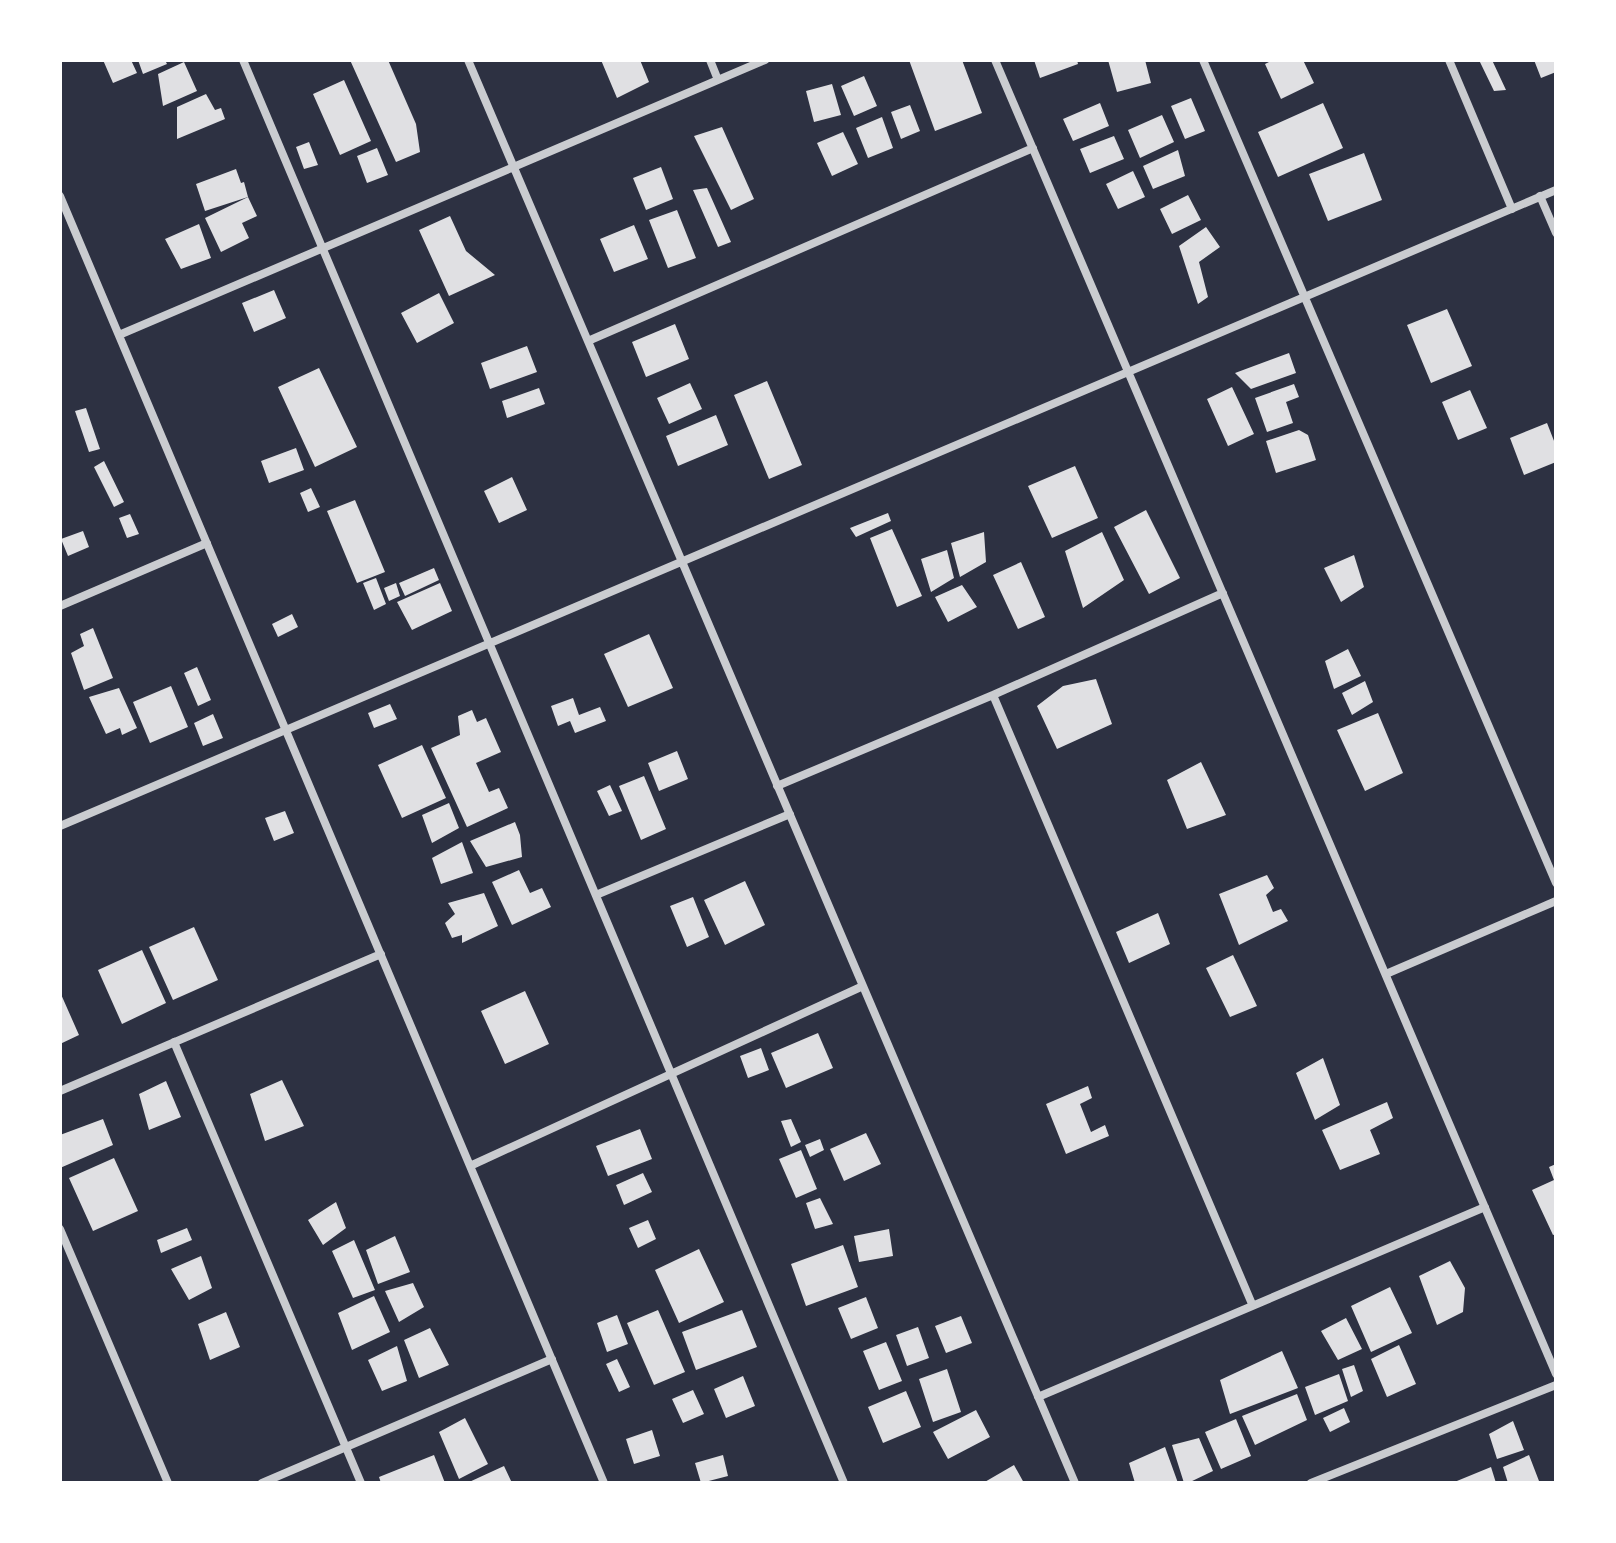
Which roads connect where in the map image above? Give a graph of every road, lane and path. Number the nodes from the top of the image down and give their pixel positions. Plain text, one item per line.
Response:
1 (243, 60) edge
2 (468, 60) edge
3 (710, 60) edge
4 (765, 60) edge
5 (995, 60) edge
6 (1203, 60) edge
7 (1449, 60) edge
8 (718, 80) junction
9 (1033, 148) junction
10 (514, 167) junction
11 (1556, 190) edge
12 (60, 196) edge
13 (1540, 196) junction
14 (1512, 209) junction
15 (1556, 233) edge
16 (323, 248) junction
17 (1304, 297) junction
18 (119, 335) junction
19 (588, 341) junction
20 (1128, 372) junction
21 (207, 543) junction
22 (682, 562) junction
23 (1223, 593) junction
24 (60, 606) edge
25 (489, 643) junction
26 (993, 695) junction
27 (286, 730) junction
28 (777, 786) junction
29 (790, 814) junction
30 (60, 826) edge
31 (1556, 883) edge
32 (596, 895) junction
33 (1556, 901) edge
34 (381, 954) junction
35 (1386, 974) junction
36 (863, 986) junction
37 (174, 1042) junction
38 (672, 1075) junction
39 (60, 1091) edge
40 (470, 1166) junction
41 (1485, 1207) junction
42 (60, 1229) edge
43 (1252, 1304) junction
44 (552, 1359) junction
45 (1556, 1374) edge
46 (1556, 1385) edge
47 (1038, 1397) junction
48 (346, 1447) junction
49 (168, 1483) edge
50 (262, 1483) edge
51 (361, 1483) edge
52 (604, 1483) edge
53 (844, 1483) edge
54 (1075, 1483) edge
55 (1311, 1483) edge

1 - 16 street
2 - 10 street
3 - 8 street
4 - 8 street
5 - 9 street
6 - 17 street
7 - 14 street
8 - 10 street
9 - 19 street
9 - 20 street
10 - 16 street
10 - 19 street
11 - 13 street
12 - 18 street
13 - 14 street
13 - 15 street
14 - 17 street
16 - 18 street
16 - 25 street
17 - 20 street
17 - 31 street
18 - 21 street
19 - 22 street
20 - 22 street
20 - 23 street
21 - 24 street
21 - 27 street
22 - 25 street
22 - 28 street
23 - 26 street
23 - 35 street
25 - 27 street
25 - 32 street
26 - 28 street
26 - 43 street
27 - 30 street
27 - 34 street
28 - 29 street
29 - 32 street
29 - 36 street
32 - 38 street
33 - 35 street
34 - 37 street
34 - 40 street
35 - 41 street
36 - 38 street
36 - 47 street
37 - 39 street
37 - 48 street
38 - 40 street
38 - 53 street
40 - 44 street
41 - 43 street
41 - 45 street
42 - 49 street
43 - 47 street
44 - 48 street
44 - 52 street
46 - 55 street
47 - 54 street
48 - 50 street
48 - 51 street

